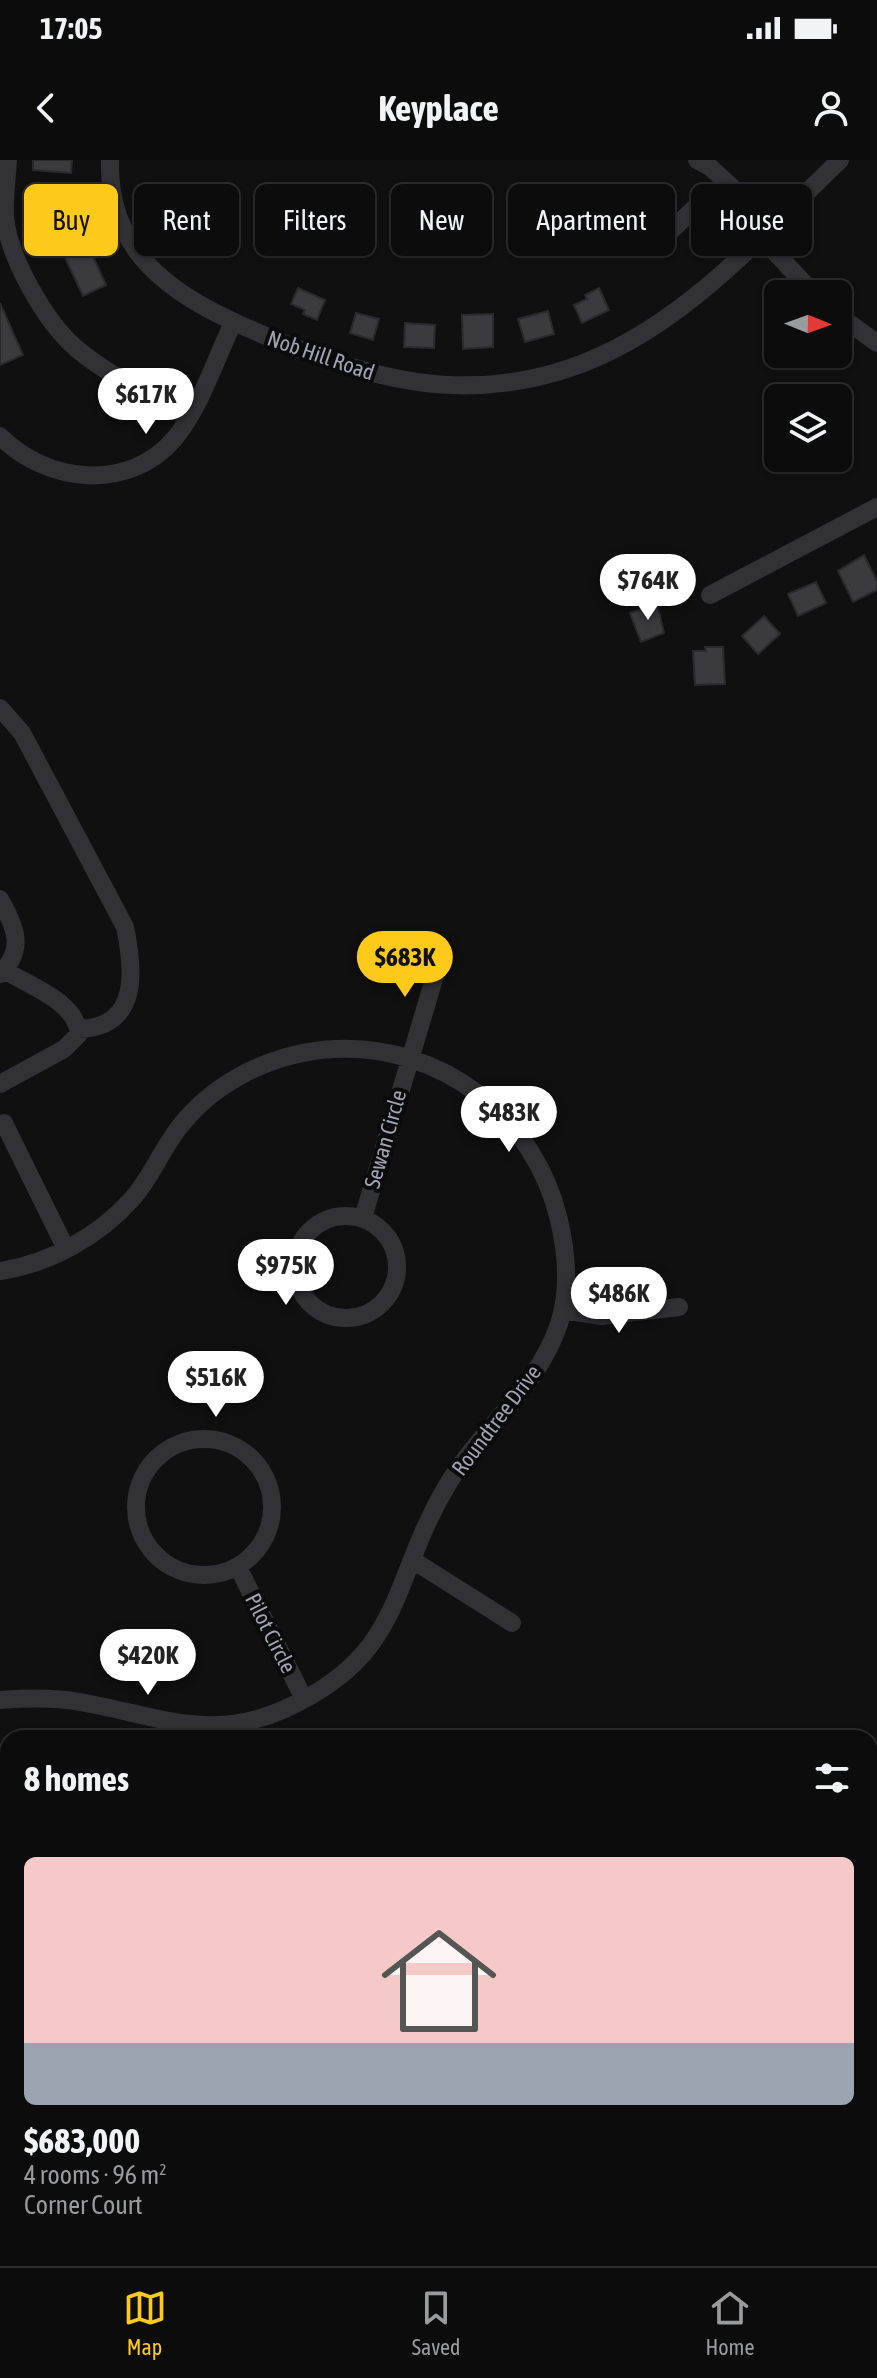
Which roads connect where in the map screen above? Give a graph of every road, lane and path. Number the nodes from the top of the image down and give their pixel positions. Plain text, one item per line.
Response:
1 (8, 160) edge
2 (110, 160) edge
3 (697, 160) edge
4 (840, 160) edge
5 (725, 184) edge
6 (812, 187) edge
7 (691, 212) edge
8 (675, 227) edge
9 (739, 256) edge
10 (786, 256) edge
11 (804, 280) edge
12 (233, 323) junction
13 (852, 325) edge
14 (877, 343) edge
15 (188, 417) junction
16 (0, 436) edge
17 (877, 507) edge
18 (710, 595) dead end
19 (0, 708) edge
20 (0, 899) edge
21 (442, 952) dead end
22 (2, 972) edge
23 (79, 1029) junction
24 (408, 1059) junction
25 (0, 1084) edge
26 (4, 1123) dead end
27 (363, 1218) junction
28 (66, 1249) junction
29 (0, 1271) edge
30 (679, 1307) dead end
31 (563, 1310) junction
32 (414, 1561) junction
33 (238, 1567) junction
34 (512, 1623) dead end
35 (304, 1699) junction
36 (0, 1700) edge

1 - 15 street
2 - 12 street, Nob Hill Road
3 - 5 street
4 - 6 street, Nob Hill Road
7 - 8 street
9 - 12 street, Nob Hill Road
10 - 11 street
12 - 15 street
13 - 14 street
15 - 16 street
17 - 18 street
19 - 23 street
20 - 22 street
21 - 24 street, Sewan Circle
22 - 23 street
23 - 25 street
24 - 27 street, Sewan Circle
24 - 28 street, Roundtree Drive
24 - 31 street, Roundtree Drive
26 - 28 street
27 - 27 street, Sewan Circle
28 - 29 street, Roundtree Drive
30 - 31 street
31 - 32 street, Roundtree Drive
32 - 34 street
32 - 35 street, Roundtree Drive
33 - 33 street, Pilot Circle
33 - 35 street, Pilot Circle
35 - 36 street, Roundtree Drive

